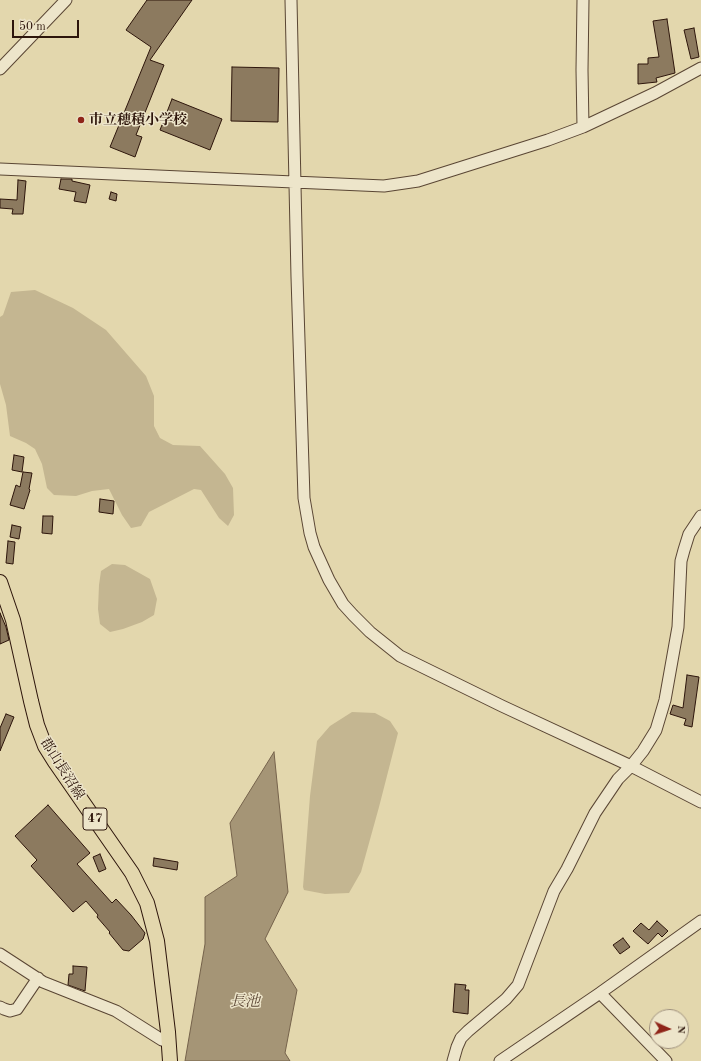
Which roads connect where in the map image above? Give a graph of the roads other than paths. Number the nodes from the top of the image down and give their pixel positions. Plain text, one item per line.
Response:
1 (66, 0) edge
2 (291, 0) edge
3 (584, 0) edge
4 (701, 68) edge
5 (0, 69) edge
6 (583, 127) junction
7 (0, 169) edge
8 (296, 182) junction
9 (701, 516) edge
10 (0, 582) edge
11 (631, 766) junction
12 (701, 802) edge
13 (701, 921) edge
14 (0, 954) edge
15 (38, 978) junction
16 (600, 993) junction
17 (0, 1007) edge
18 (169, 1042) junction
19 (170, 1061) edge
20 (453, 1061) edge
21 (500, 1061) edge
22 (666, 1061) edge

1 - 5 street
2 - 8 street
3 - 6 street
4 - 6 street
6 - 8 street
7 - 8 street
8 - 11 street
9 - 11 street
10 - 18 main road, 郡山長沼線 / 47
11 - 12 street
11 - 20 street
13 - 16 street
14 - 15 street
15 - 17 street
15 - 18 street
16 - 21 street
16 - 22 street
18 - 19 main road, 郡山長沼線 / 47

